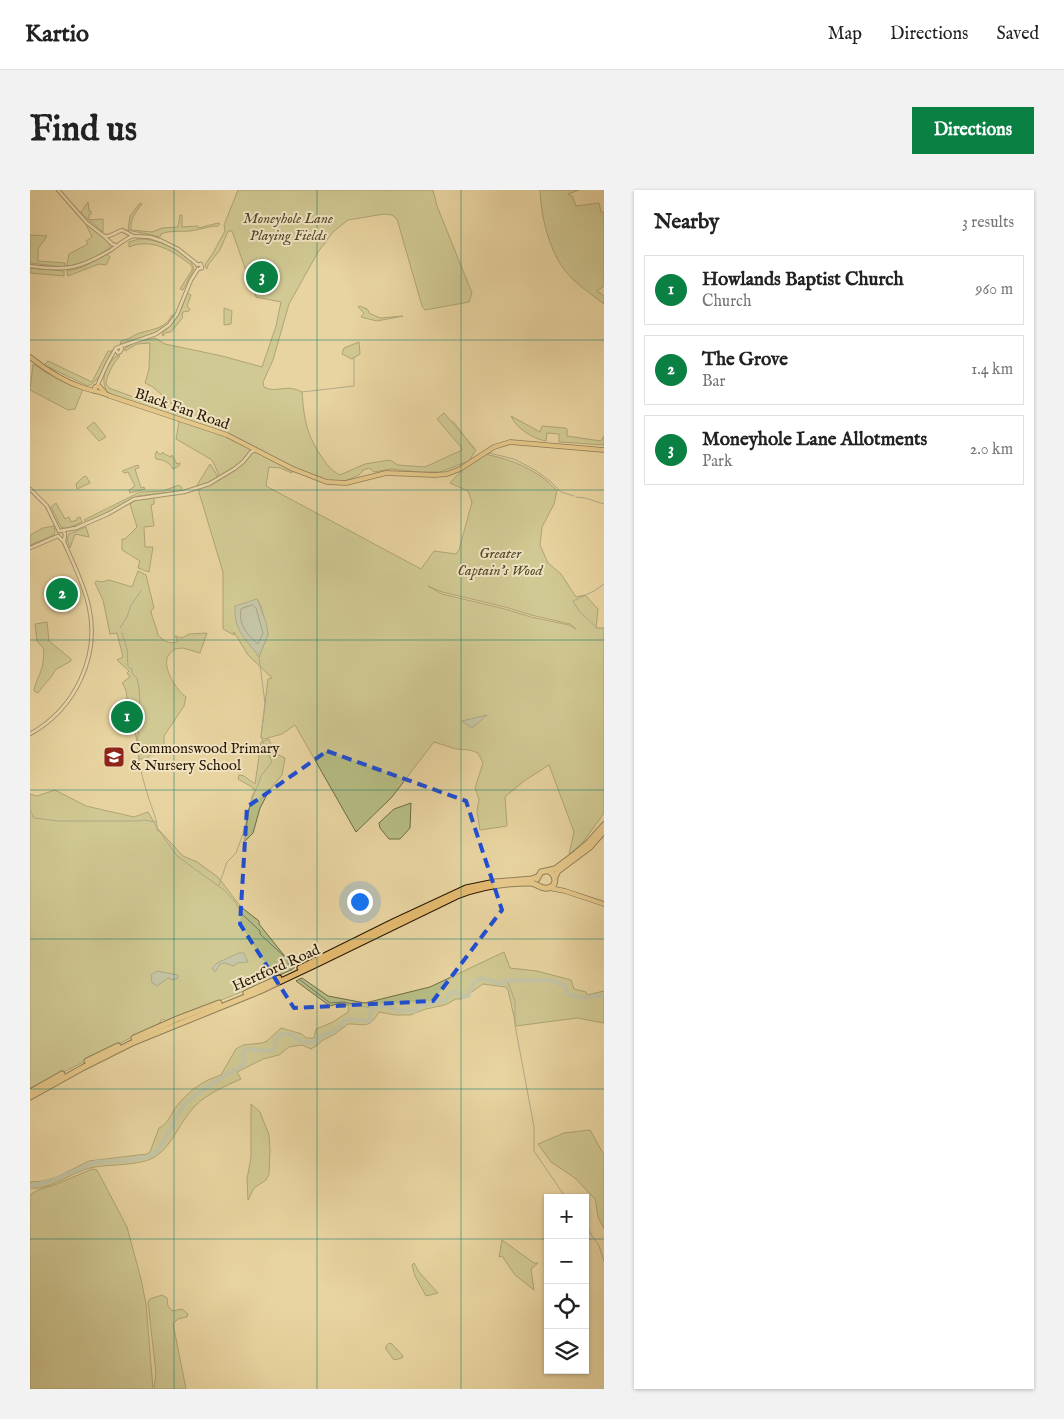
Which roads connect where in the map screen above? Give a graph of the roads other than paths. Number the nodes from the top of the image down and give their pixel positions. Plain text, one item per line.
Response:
1 (58, 190) edge
2 (127, 233) junction
3 (112, 235) junction
4 (104, 236) junction
5 (133, 236) junction
6 (127, 238) junction
7 (110, 241) junction
8 (116, 245) junction
9 (107, 252) junction
10 (30, 266) edge
11 (30, 357) edge
12 (98, 390) junction
13 (251, 446) junction
14 (258, 450) junction
15 (604, 450) edge
16 (246, 458) junction
17 (30, 489) edge
18 (71, 530) junction
19 (59, 531) junction
20 (64, 532) junction
21 (65, 536) junction
22 (59, 537) junction
23 (64, 542) junction
24 (30, 548) edge
25 (30, 734) edge
26 (604, 825) edge
27 (604, 832) edge
28 (549, 871) junction
29 (537, 877) junction
30 (553, 882) junction
31 (538, 884) junction
32 (604, 904) edge
33 (30, 1092) edge
34 (30, 1097) edge

1 - 4 street
2 - 3 street
2 - 5 street
2 - 6 street
3 - 4 street
3 - 7 street
4 - 7 street
5 - 6 street
5 - 12 street
6 - 8 street
7 - 8 street
7 - 9 street
8 - 9 street
9 - 10 street
11 - 12 main road, Black Fan Road
12 - 13 main road, Black Fan Road
13 - 14 main road, Black Fan Road
13 - 16 street
14 - 15 main road, Black Fan Road
14 - 16 street
16 - 18 street
17 - 19 street
18 - 20 street
18 - 21 street
19 - 20 street
19 - 22 street
20 - 21 street
21 - 22 street
21 - 23 street
22 - 23 street
22 - 24 street
23 - 25 street
26 - 28 highway
27 - 30 highway
28 - 29 highway
28 - 30 highway
29 - 31 highway
29 - 33 highway, Hertford Road
30 - 31 highway
30 - 32 main road
31 - 34 highway, Hertford Road

